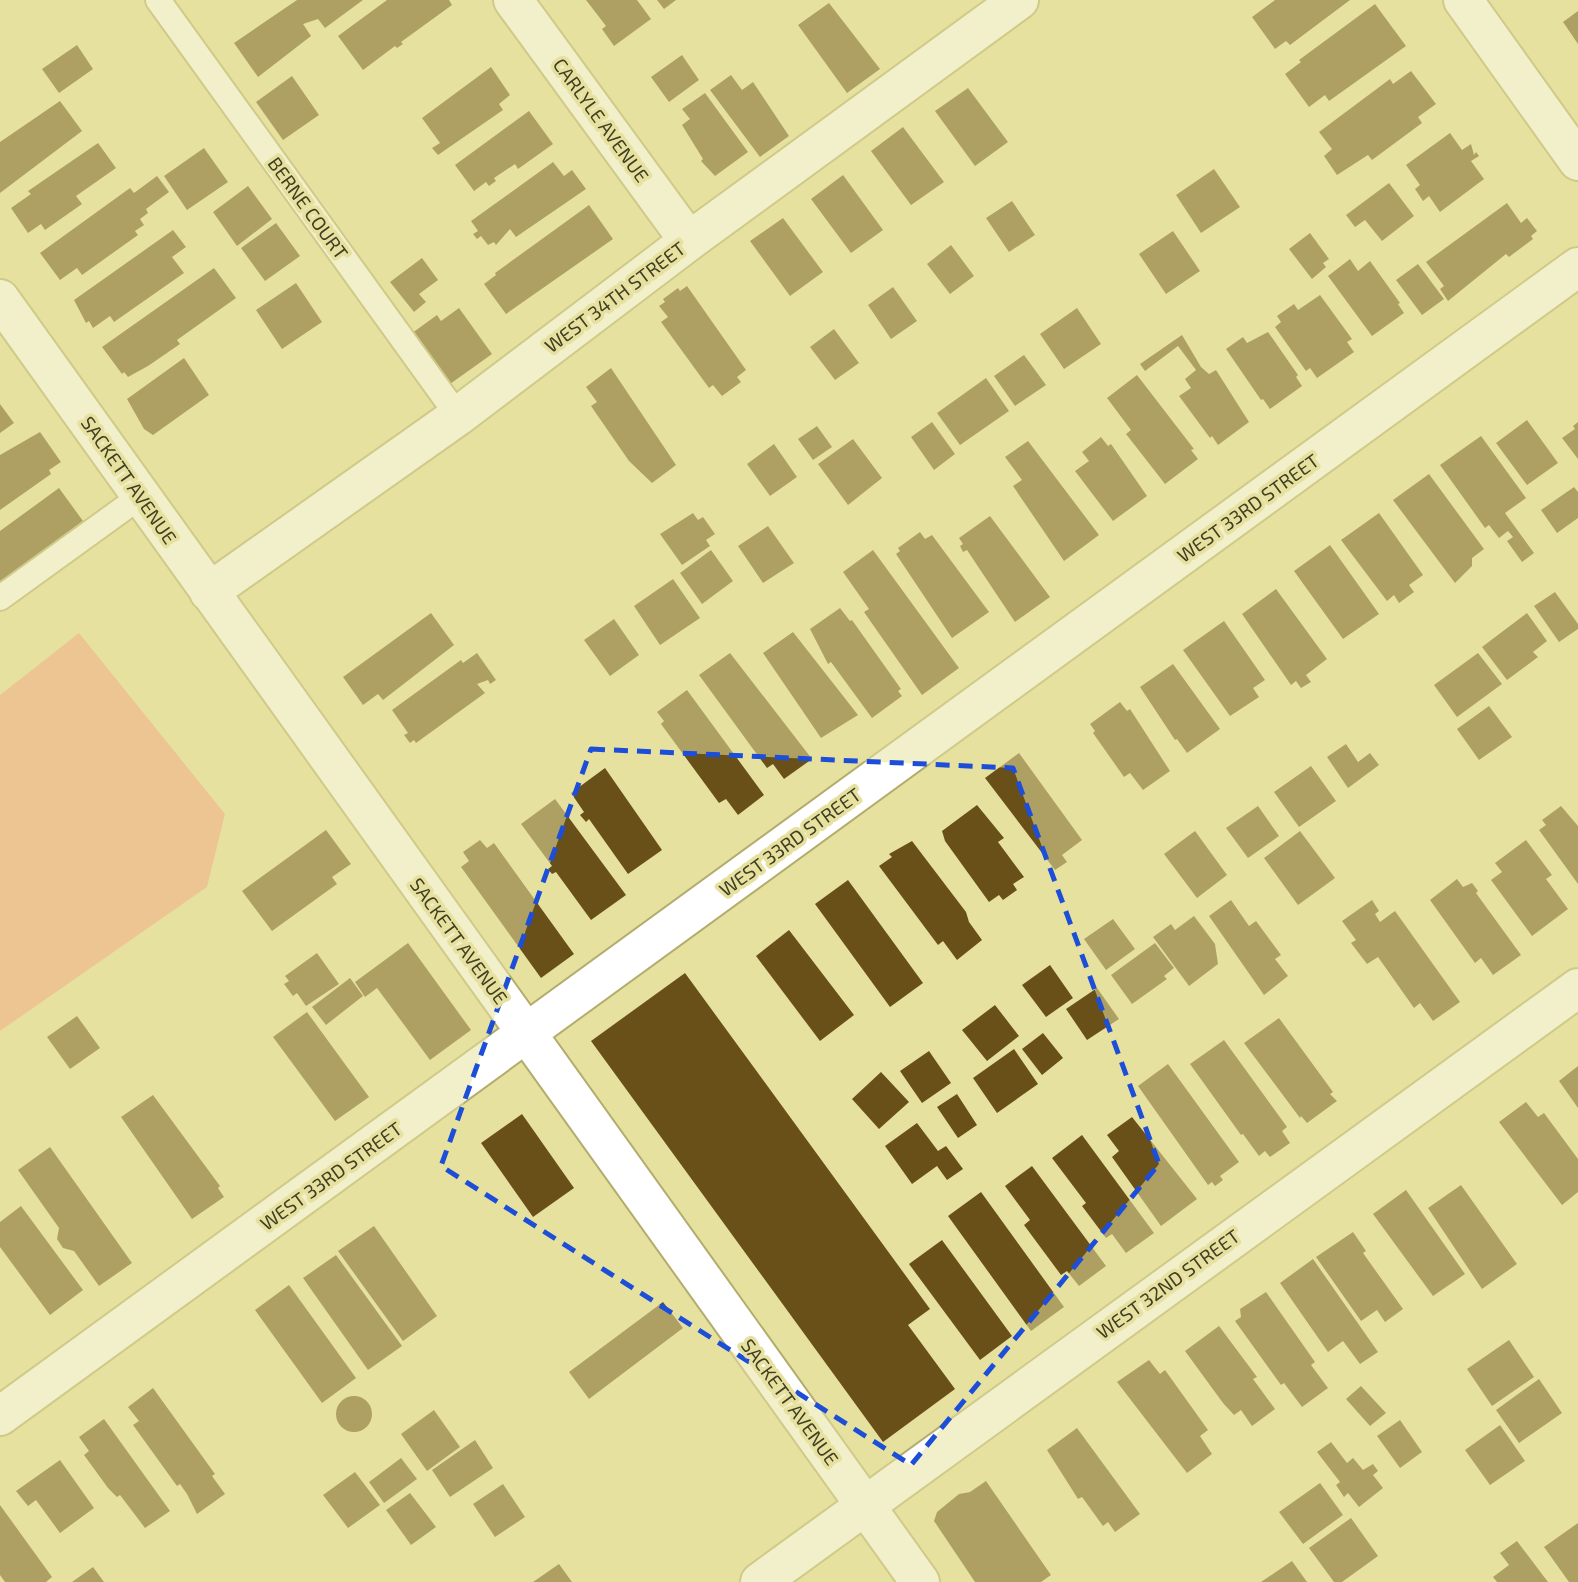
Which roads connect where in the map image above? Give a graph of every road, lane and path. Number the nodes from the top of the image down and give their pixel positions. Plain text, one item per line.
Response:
1 (158, 0) edge
2 (513, 0) edge
3 (1019, 0) edge
4 (1463, 0) edge
5 (1578, 161) edge
6 (689, 241) junction
7 (1578, 267) edge
8 (0, 299) edge
9 (458, 416) junction
10 (141, 496) junction
11 (209, 593) junction
12 (0, 598) edge
13 (1578, 988) edge
14 (527, 1035) junction
15 (0, 1416) edge
16 (863, 1504) junction
17 (760, 1582) edge
18 (920, 1582) edge

1 - 9 lane, BERNE COURT
2 - 6 street, CARLYLE AVENUE
3 - 6 street, WEST 34TH STREET
4 - 5 street
6 - 9 street, WEST 34TH STREET
7 - 14 street, WEST 33RD STREET
8 - 10 street, SACKETT AVENUE
9 - 11 street, WEST 34TH STREET
10 - 11 street, SACKETT AVENUE
10 - 12 lane
11 - 14 street, SACKETT AVENUE
13 - 16 street, WEST 32ND STREET
14 - 15 street, WEST 33RD STREET
14 - 16 street, SACKETT AVENUE
16 - 17 street, WEST 32ND STREET
16 - 18 street, SACKETT AVENUE

